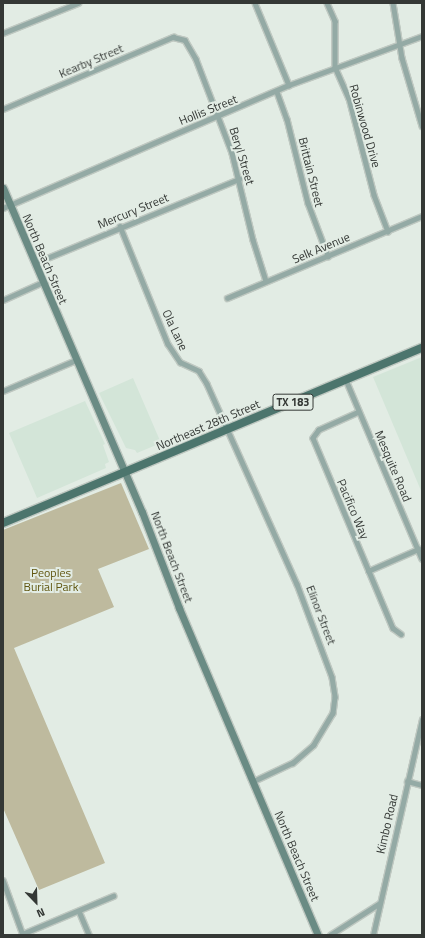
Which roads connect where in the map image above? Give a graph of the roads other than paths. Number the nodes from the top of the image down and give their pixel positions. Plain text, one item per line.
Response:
1 (78, 3) edge
2 (256, 3) edge
3 (327, 3) edge
4 (393, 3) edge
5 (3, 33) edge
6 (422, 36) edge
7 (187, 41) joint
8 (399, 45) junction
9 (336, 67) junction
10 (289, 85) junction
11 (277, 92) junction
12 (3, 109) edge
13 (218, 116) junction
14 (422, 126) edge
15 (239, 179) junction
16 (3, 188) edge
17 (6, 206) edge
18 (422, 216) edge
19 (120, 226) junction
20 (388, 231) junction
21 (328, 256) junction
22 (35, 262) junction
23 (266, 281) junction
24 (43, 282) junction
25 (227, 298) dead end
26 (3, 300) edge
27 (422, 348) edge
28 (76, 360) junction
29 (346, 380) junction
30 (3, 391) edge
31 (359, 412) junction
32 (227, 430) junction
33 (125, 472) junction
34 (3, 524) edge
35 (418, 550) junction
36 (422, 559) edge
37 (368, 571) junction
38 (401, 634) dead end
39 (422, 719) edge
40 (407, 781) junction
41 (253, 782) junction
42 (422, 785) edge
43 (3, 880) edge
44 (113, 896) dead end
45 (380, 903) junction
46 (79, 911) junction
47 (22, 934) edge
48 (89, 935) edge
49 (318, 935) edge
50 (330, 935) edge
51 (373, 935) edge

1 - 5 street
2 - 10 street
3 - 9 street, Robinwood Drive
4 - 8 street
6 - 8 street, Hollis Street
7 - 12 street, Kearby Street
7 - 13 street, Beryl Street
8 - 9 street, Hollis Street
8 - 14 street
9 - 10 street, Hollis Street
9 - 20 street, Robinwood Drive
10 - 11 street, Hollis Street
11 - 13 street, Hollis Street
11 - 21 street, Brittain Street
13 - 15 street, Beryl Street
13 - 17 street, Hollis Street
15 - 19 street, Mercury Street
15 - 23 street, Beryl Street
16 - 17 main road, North Beach Street
17 - 22 main road, North Beach Street
18 - 20 street, Selk Avenue
19 - 22 street, Mercury Street
19 - 32 street, Ola Lane
20 - 21 street, Selk Avenue
21 - 23 street, Selk Avenue
22 - 24 main road, North Beach Street
23 - 25 street, Selk Avenue
24 - 26 street
24 - 28 main road, North Beach Street
27 - 29 main road, Northeast 28th Street / TX 183
28 - 30 street
28 - 33 main road, North Beach Street
29 - 31 street, Mesquite Road
29 - 32 main road, Northeast 28th Street / TX 183
31 - 35 street, Mesquite Road
31 - 37 street, Pacifico Way
32 - 33 main road, Northeast 28th Street / TX 183
32 - 41 street, Elinor Street
33 - 34 main road, Northeast 28th Street / TX 183
33 - 41 main road, North Beach Street
35 - 36 street, Mesquite Road
35 - 37 street
37 - 38 street, Pacifico Way
39 - 40 street, Kimbo Road
40 - 42 street
40 - 45 street, Kimbo Road
41 - 49 main road, North Beach Street
43 - 47 street
44 - 46 street
45 - 50 street
45 - 51 street, Kimbo Road
46 - 47 street
46 - 48 street

